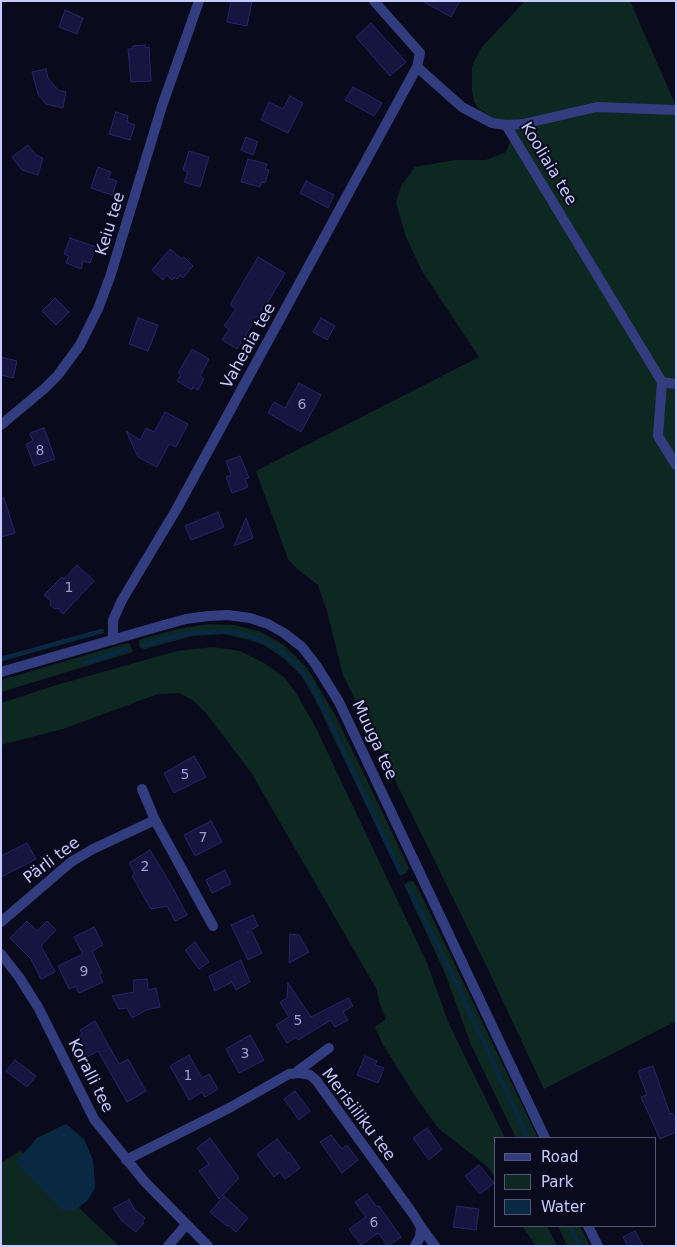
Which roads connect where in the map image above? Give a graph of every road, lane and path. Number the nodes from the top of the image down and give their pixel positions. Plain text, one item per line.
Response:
1 (199, 1) edge
2 (374, 1) edge
3 (417, 67) junction
4 (676, 110) edge
5 (506, 124) junction
6 (662, 382) junction
7 (676, 384) edge
8 (1, 425) edge
9 (676, 465) edge
10 (113, 640) junction
11 (1, 672) edge
12 (142, 789) dead end
13 (155, 820) junction
14 (1, 922) edge
15 (213, 926) dead end
16 (1, 954) edge
17 (330, 1048) dead end
18 (296, 1074) junction
19 (545, 1137) edge
20 (126, 1160) junction
21 (186, 1225) junction
22 (420, 1227) junction
23 (588, 1227) edge
24 (168, 1246) edge
25 (208, 1246) edge
26 (415, 1246) edge
27 (434, 1246) edge
28 (598, 1246) edge

1 - 8 street, Keiu tee
2 - 3 street
3 - 5 street, Kooliaia tee
3 - 10 street, Vaheaia tee
4 - 5 street
5 - 6 street, Kooliaia tee
6 - 7 street
6 - 9 street
10 - 11 street, Muuga tee
10 - 19 street, Muuga tee
12 - 13 street
13 - 14 street, Pärli tee
13 - 15 street
16 - 20 street, Koralli tee
17 - 18 street
18 - 20 street, Merisiiliku tee
18 - 22 street, Merisiiliku tee
20 - 21 street, Koralli tee
21 - 24 street
21 - 25 street, Koralli tee
22 - 26 street
22 - 27 street, Merisiiliku tee
23 - 28 street

